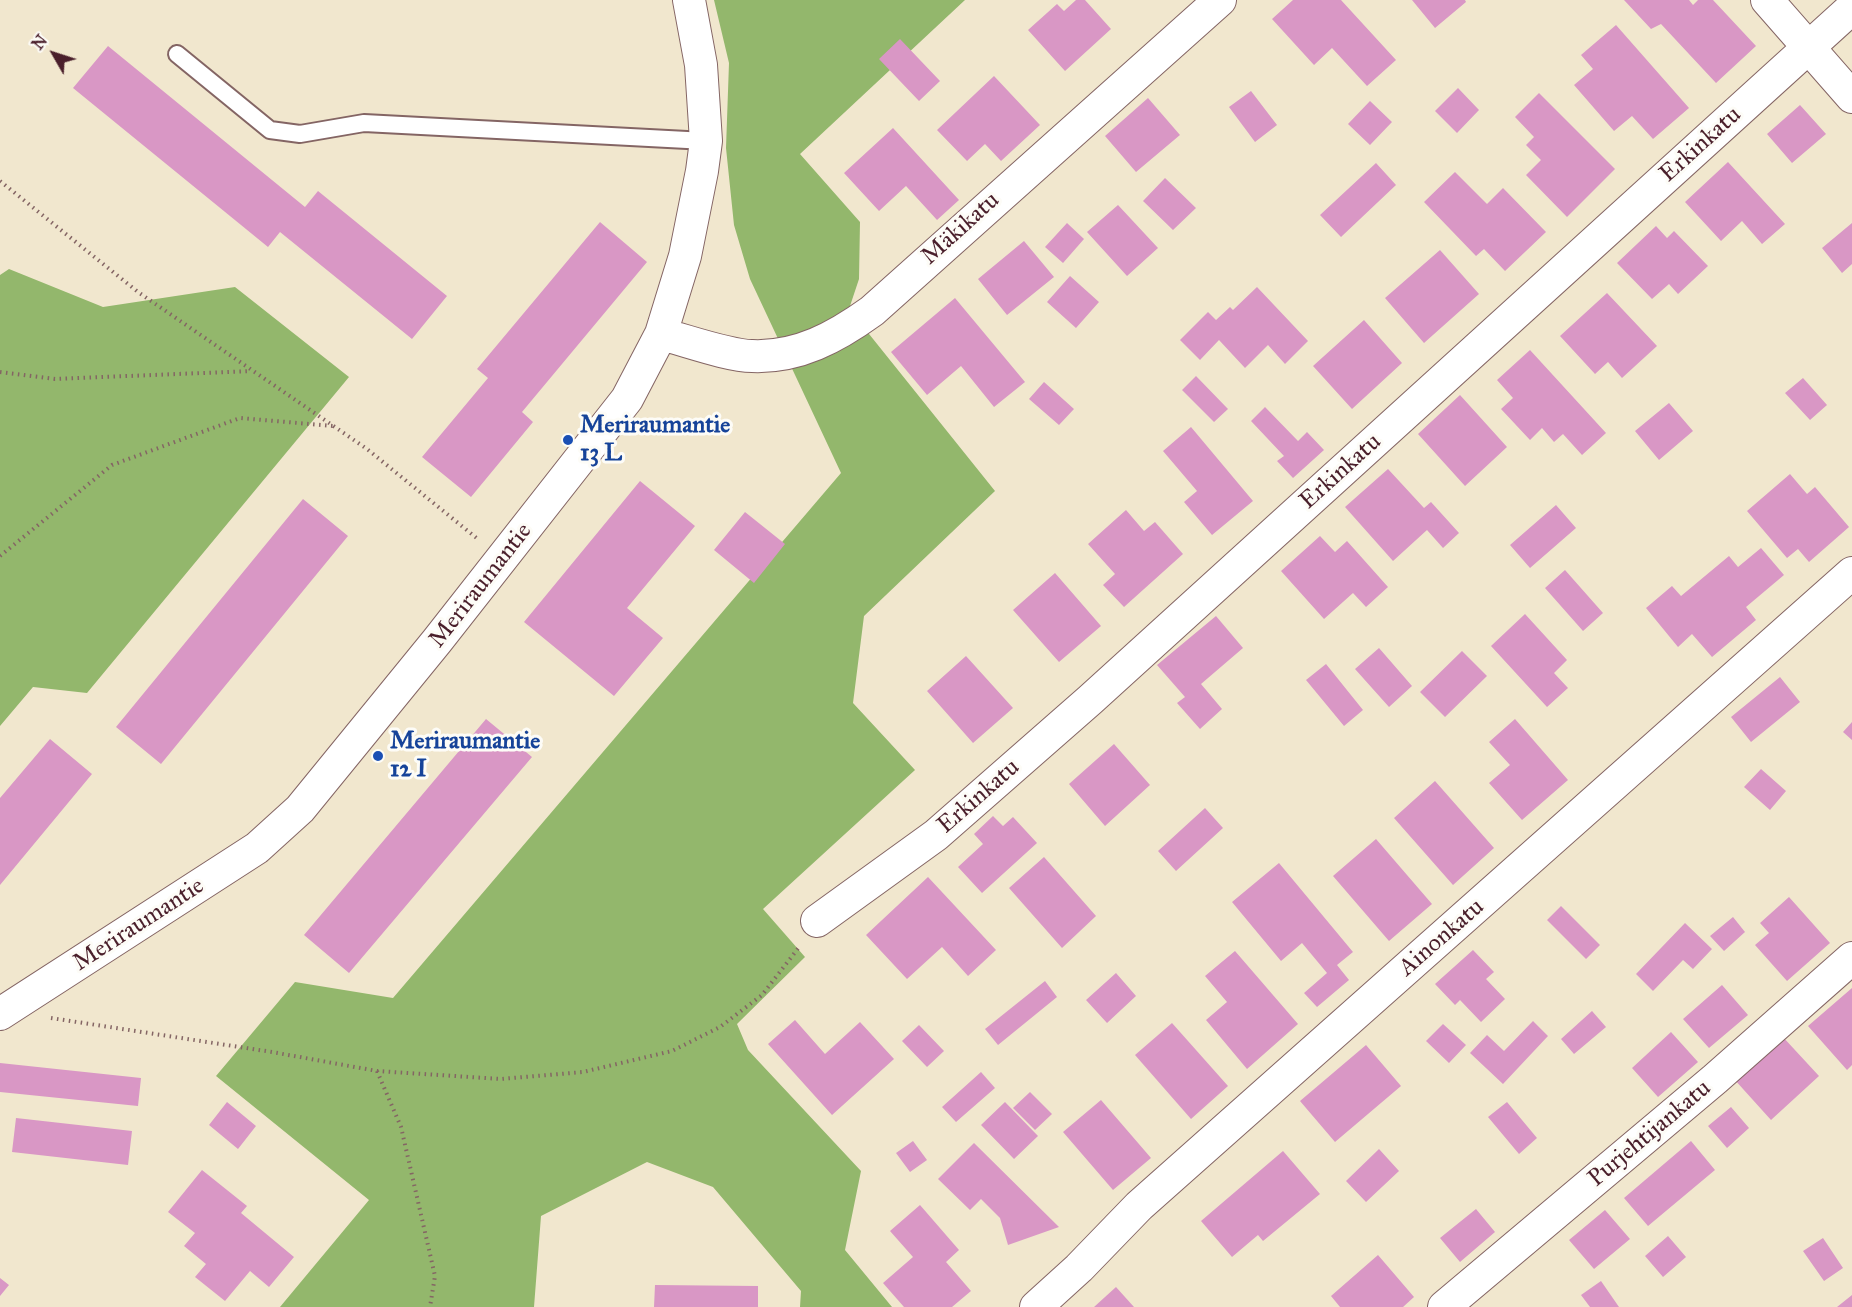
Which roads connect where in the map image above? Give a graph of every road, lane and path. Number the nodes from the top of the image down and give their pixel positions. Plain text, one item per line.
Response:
1 (689, 0) edge
2 (1220, 0) edge
3 (1767, 0) edge
4 (1852, 8) edge
5 (1808, 47) junction
6 (177, 54) dead end
7 (1852, 97) edge
8 (706, 141) junction
9 (0, 181) edge
10 (661, 334) junction
11 (251, 371) junction
12 (0, 372) edge
13 (334, 426) junction
14 (484, 544) dead end
15 (0, 556) edge
16 (1852, 573) edge
17 (818, 921) joint
18 (1852, 958) edge
19 (0, 1014) edge
20 (48, 1017) dead end
21 (377, 1071) junction
22 (429, 1307) edge
23 (1036, 1307) edge
24 (1444, 1307) edge

1 - 8 street, Meriraumantie
2 - 10 street, Mäkikatu
3 - 5 street
4 - 5 street, Erkinkatu
5 - 7 street
5 - 17 street, Erkinkatu
6 - 8 lane
8 - 10 street, Meriraumantie
9 - 11 path
10 - 19 street, Meriraumantie
11 - 12 path
11 - 13 path
13 - 14 path
13 - 15 path
16 - 23 street, Ainonkatu
17 - 21 path
18 - 24 street, Purjehtijankatu
20 - 21 path
21 - 22 path

